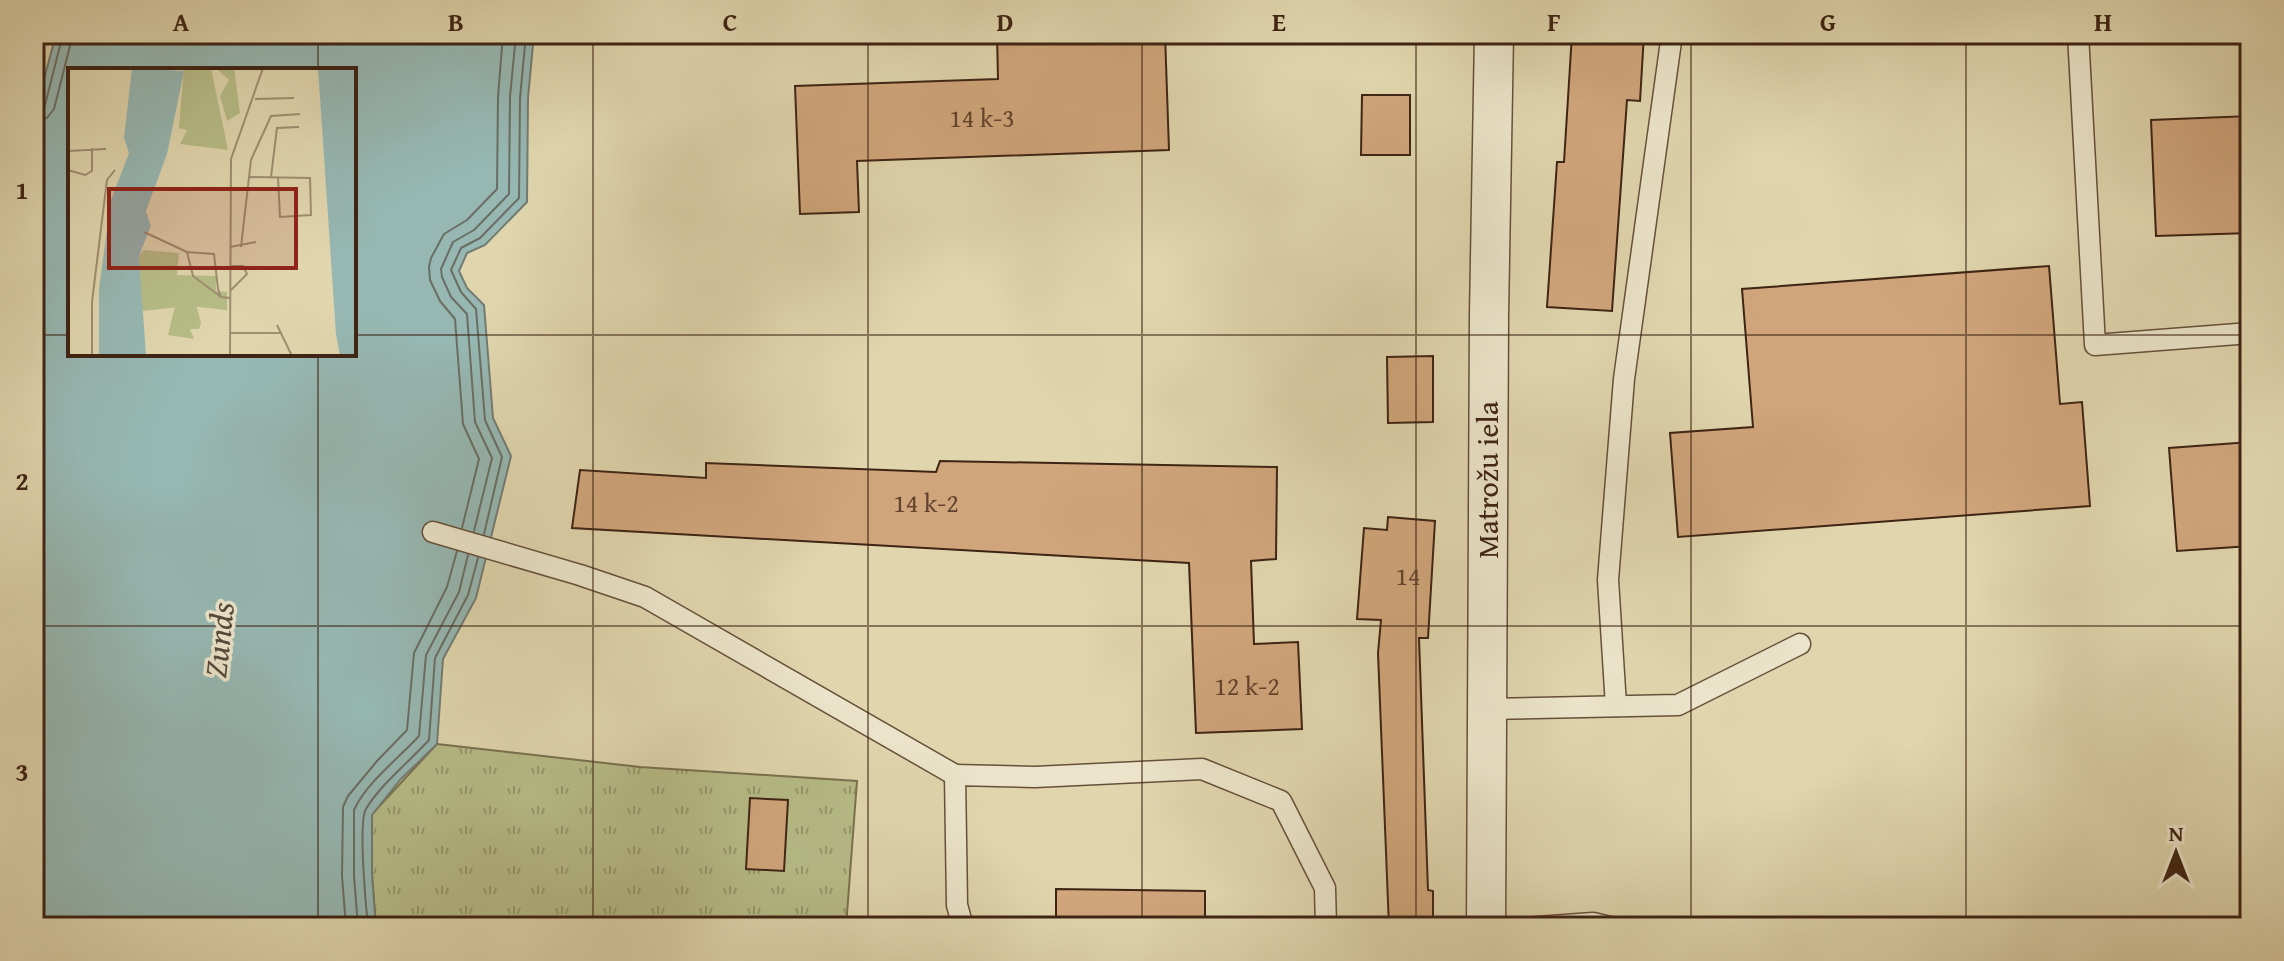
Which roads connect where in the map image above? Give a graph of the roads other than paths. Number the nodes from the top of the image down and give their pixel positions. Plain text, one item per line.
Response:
1 (1494, 34) edge
2 (1672, 34) edge
3 (2078, 34) edge
4 (2250, 333) edge
5 (433, 532) dead end
6 (1800, 644) dead end
7 (1616, 706) junction
8 (1487, 709) junction
9 (955, 775) junction
10 (963, 927) edge
11 (1326, 927) edge
12 (1486, 927) edge
13 (1537, 927) edge
14 (1610, 927) edge

1 - 8 street, Matrožu iela
2 - 7 lane
3 - 4 lane
5 - 9 lane
6 - 7 lane
7 - 8 lane
8 - 12 street, Matrožu iela
9 - 10 lane
9 - 11 lane
13 - 14 lane

